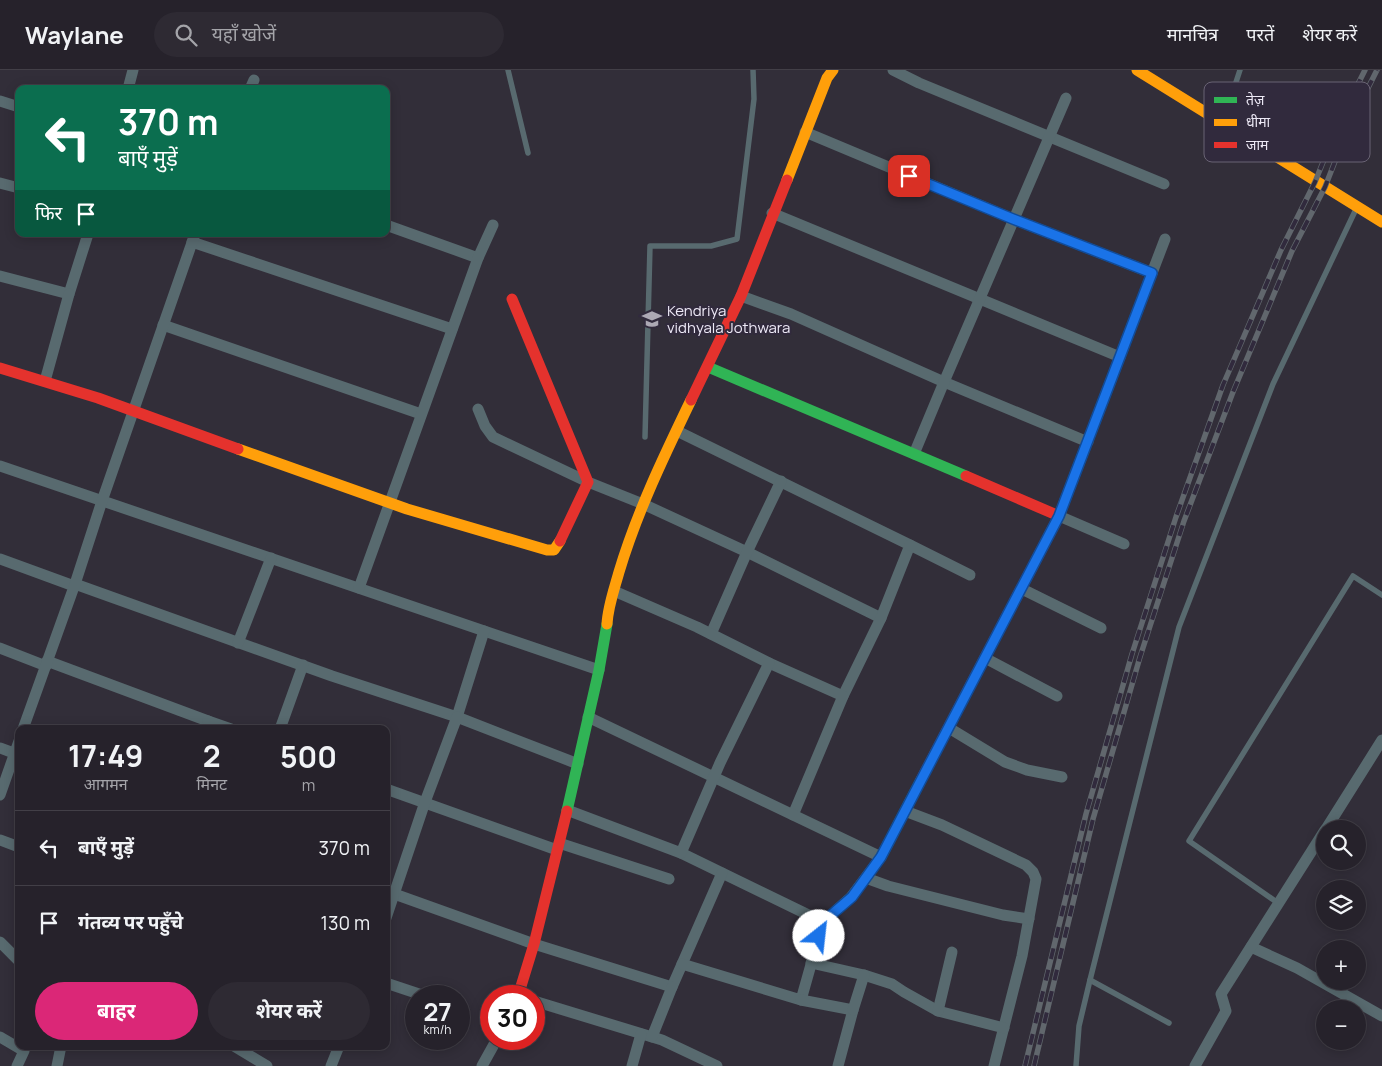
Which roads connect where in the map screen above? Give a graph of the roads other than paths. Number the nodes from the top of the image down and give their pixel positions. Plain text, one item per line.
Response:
1 (133, 70) edge
2 (508, 70) edge
3 (754, 70) edge
4 (833, 70) edge
5 (893, 70) edge
6 (1137, 70) edge
7 (1240, 70) edge
8 (1236, 82) edge
9 (129, 85) edge
10 (1066, 98) dead end
11 (0, 101) edge
12 (15, 106) edge
13 (1204, 113) edge
14 (805, 132) junction
15 (1049, 136) junction
16 (528, 152) dead end
17 (1286, 162) edge
18 (0, 183) edge
19 (1164, 184) dead end
20 (15, 187) edge
21 (1357, 207) junction
22 (772, 213) junction
23 (1013, 219) junction
24 (1382, 222) edge
25 (493, 225) dead end
26 (390, 226) edge
27 (87, 237) edge
28 (193, 238) edge
29 (1165, 239) dead end
30 (478, 258) junction
31 (1152, 273) junction
32 (0, 276) edge
33 (69, 294) junction
34 (741, 296) junction
35 (512, 299) dead end
36 (979, 300) junction
37 (163, 325) junction
38 (452, 328) junction
39 (1120, 357) junction
40 (708, 367) junction
41 (0, 368) edge
42 (45, 381) junction
43 (944, 382) junction
44 (478, 409) dead end
45 (132, 411) junction
46 (422, 414) junction
47 (676, 431) junction
48 (645, 437) dead end
49 (1088, 442) junction
50 (914, 454) junction
51 (0, 466) edge
52 (588, 482) junction
53 (781, 482) junction
54 (102, 501) junction
55 (389, 503) junction
56 (643, 504) junction
57 (1059, 516) junction
58 (1124, 544) dead end
59 (910, 545) junction
60 (748, 552) junction
61 (272, 558) junction
62 (0, 559) edge
63 (970, 575) dead end
64 (75, 585) junction
65 (360, 588) junction
66 (1022, 589) junction
67 (614, 590) junction
68 (1382, 596) edge
69 (881, 618) junction
70 (1101, 628) dead end
71 (484, 631) junction
72 (711, 634) junction
73 (238, 643) junction
74 (0, 648) edge
75 (985, 658) junction
76 (47, 663) junction
77 (769, 663) junction
78 (303, 665) junction
79 (599, 670) junction
80 (843, 696) junction
81 (1057, 696) dead end
82 (457, 717) junction
83 (588, 717) junction
84 (24, 725) edge
85 (206, 725) edge
86 (281, 725) edge
87 (949, 728) junction
88 (1382, 740) edge
89 (0, 748) edge
90 (15, 753) edge
91 (15, 759) edge
92 (578, 764) junction
93 (714, 778) junction
94 (1062, 778) dead end
95 (390, 790) edge
96 (0, 795) edge
97 (425, 802) junction
98 (567, 810) junction
99 (905, 811) junction
100 (793, 815) junction
101 (1331, 820) edge
102 (0, 840) edge
103 (1316, 843) edge
104 (15, 846) edge
105 (558, 847) junction
106 (681, 854) junction
107 (881, 857) junction
108 (722, 873) junction
109 (866, 878) junction
110 (669, 879) dead end
111 (390, 892) edge
112 (1278, 904) junction
113 (1029, 919) junction
114 (823, 922) junction
115 (0, 942) edge
116 (534, 944) junction
117 (1251, 947) junction
118 (952, 952) dead end
119 (15, 957) edge
120 (811, 963) junction
121 (682, 964) junction
122 (864, 975) junction
123 (1090, 980) junction
124 (390, 984) edge
125 (521, 985) edge
126 (672, 987) junction
127 (405, 990) edge
128 (801, 1000) junction
129 (545, 1005) edge
130 (853, 1010) junction
131 (938, 1011) junction
132 (1382, 1016) edge
133 (1169, 1023) dead end
134 (1004, 1028) junction
135 (647, 1036) junction
136 (0, 1037) edge
137 (15, 1046) edge
138 (22, 1050) edge
139 (60, 1050) edge
140 (241, 1050) edge
141 (337, 1050) edge
142 (491, 1050) edge
143 (17, 1066) edge
144 (57, 1066) edge
145 (267, 1066) edge
146 (331, 1066) edge
147 (482, 1066) edge
148 (632, 1066) edge
149 (717, 1066) edge
150 (838, 1066) edge
151 (994, 1066) edge
152 (1076, 1066) edge
153 (1195, 1066) edge

1 - 9 street
2 - 16 lane
3 - 48 lane
4 - 14 street
5 - 15 street
6 - 13 street
7 - 8 lane
10 - 15 street
11 - 12 street
14 - 22 street
14 - 23 street
15 - 19 street
15 - 23 street
17 - 21 street
18 - 20 street
21 - 24 street
21 - 123 lane
22 - 34 street
22 - 36 street
23 - 31 street
23 - 36 street
25 - 30 street
26 - 30 street
27 - 33 street
28 - 37 street
28 - 38 street
29 - 31 street
30 - 38 street
31 - 39 street
32 - 33 street
33 - 42 street
34 - 40 street
34 - 43 street
35 - 52 street
36 - 39 street
36 - 43 street
37 - 45 street
37 - 46 street
38 - 46 street
39 - 49 street
40 - 47 street
40 - 50 street
41 - 42 street
42 - 45 street
43 - 49 street
43 - 50 street
44 - 52 street
45 - 54 street
45 - 55 street
46 - 55 street
47 - 53 street
47 - 56 street
49 - 57 street
50 - 57 street
51 - 54 street
52 - 55 street
52 - 56 street
53 - 59 street
53 - 60 street
54 - 61 street
54 - 64 street
55 - 65 street
56 - 60 street
56 - 67 street
57 - 58 street
57 - 66 street
59 - 63 street
59 - 69 street
60 - 69 street
60 - 72 street
61 - 65 street
61 - 73 street
62 - 64 street
64 - 73 street
64 - 76 street
65 - 71 street
66 - 70 street
66 - 75 street
67 - 72 street
67 - 79 street
68 - 112 lane
69 - 80 street
71 - 79 street
71 - 82 street
72 - 77 street
73 - 78 street
74 - 76 street
75 - 81 street
75 - 87 street
76 - 84 street
76 - 85 street
77 - 80 street
77 - 93 street
78 - 82 street
78 - 86 street
79 - 83 street
80 - 100 street
82 - 92 street
82 - 97 street
83 - 92 street
83 - 93 street
87 - 94 street
87 - 99 street
88 - 101 street
89 - 90 street
91 - 96 street
92 - 98 street
93 - 100 street
93 - 106 street
95 - 97 street
97 - 105 street
97 - 111 street
98 - 105 street
98 - 106 street
99 - 107 street
99 - 113 street
100 - 107 street
102 - 104 street
103 - 112 street
105 - 110 street
105 - 116 street
106 - 108 street
107 - 109 street
108 - 114 street
108 - 121 street
109 - 113 street
109 - 114 street
111 - 116 street
112 - 117 street
113 - 134 street
114 - 120 street
115 - 119 street
116 - 125 street
116 - 126 street
117 - 132 street
117 - 153 street
118 - 131 street
120 - 122 street
120 - 128 street
121 - 126 street
121 - 128 street
122 - 130 street
122 - 131 street
123 - 133 lane
123 - 152 lane
124 - 127 street
126 - 135 street
128 - 130 street
129 - 135 street
130 - 150 street
131 - 134 street
134 - 151 street
135 - 148 street
135 - 149 street
136 - 137 street
138 - 143 street
139 - 144 street
140 - 145 street
141 - 146 street
142 - 147 street

